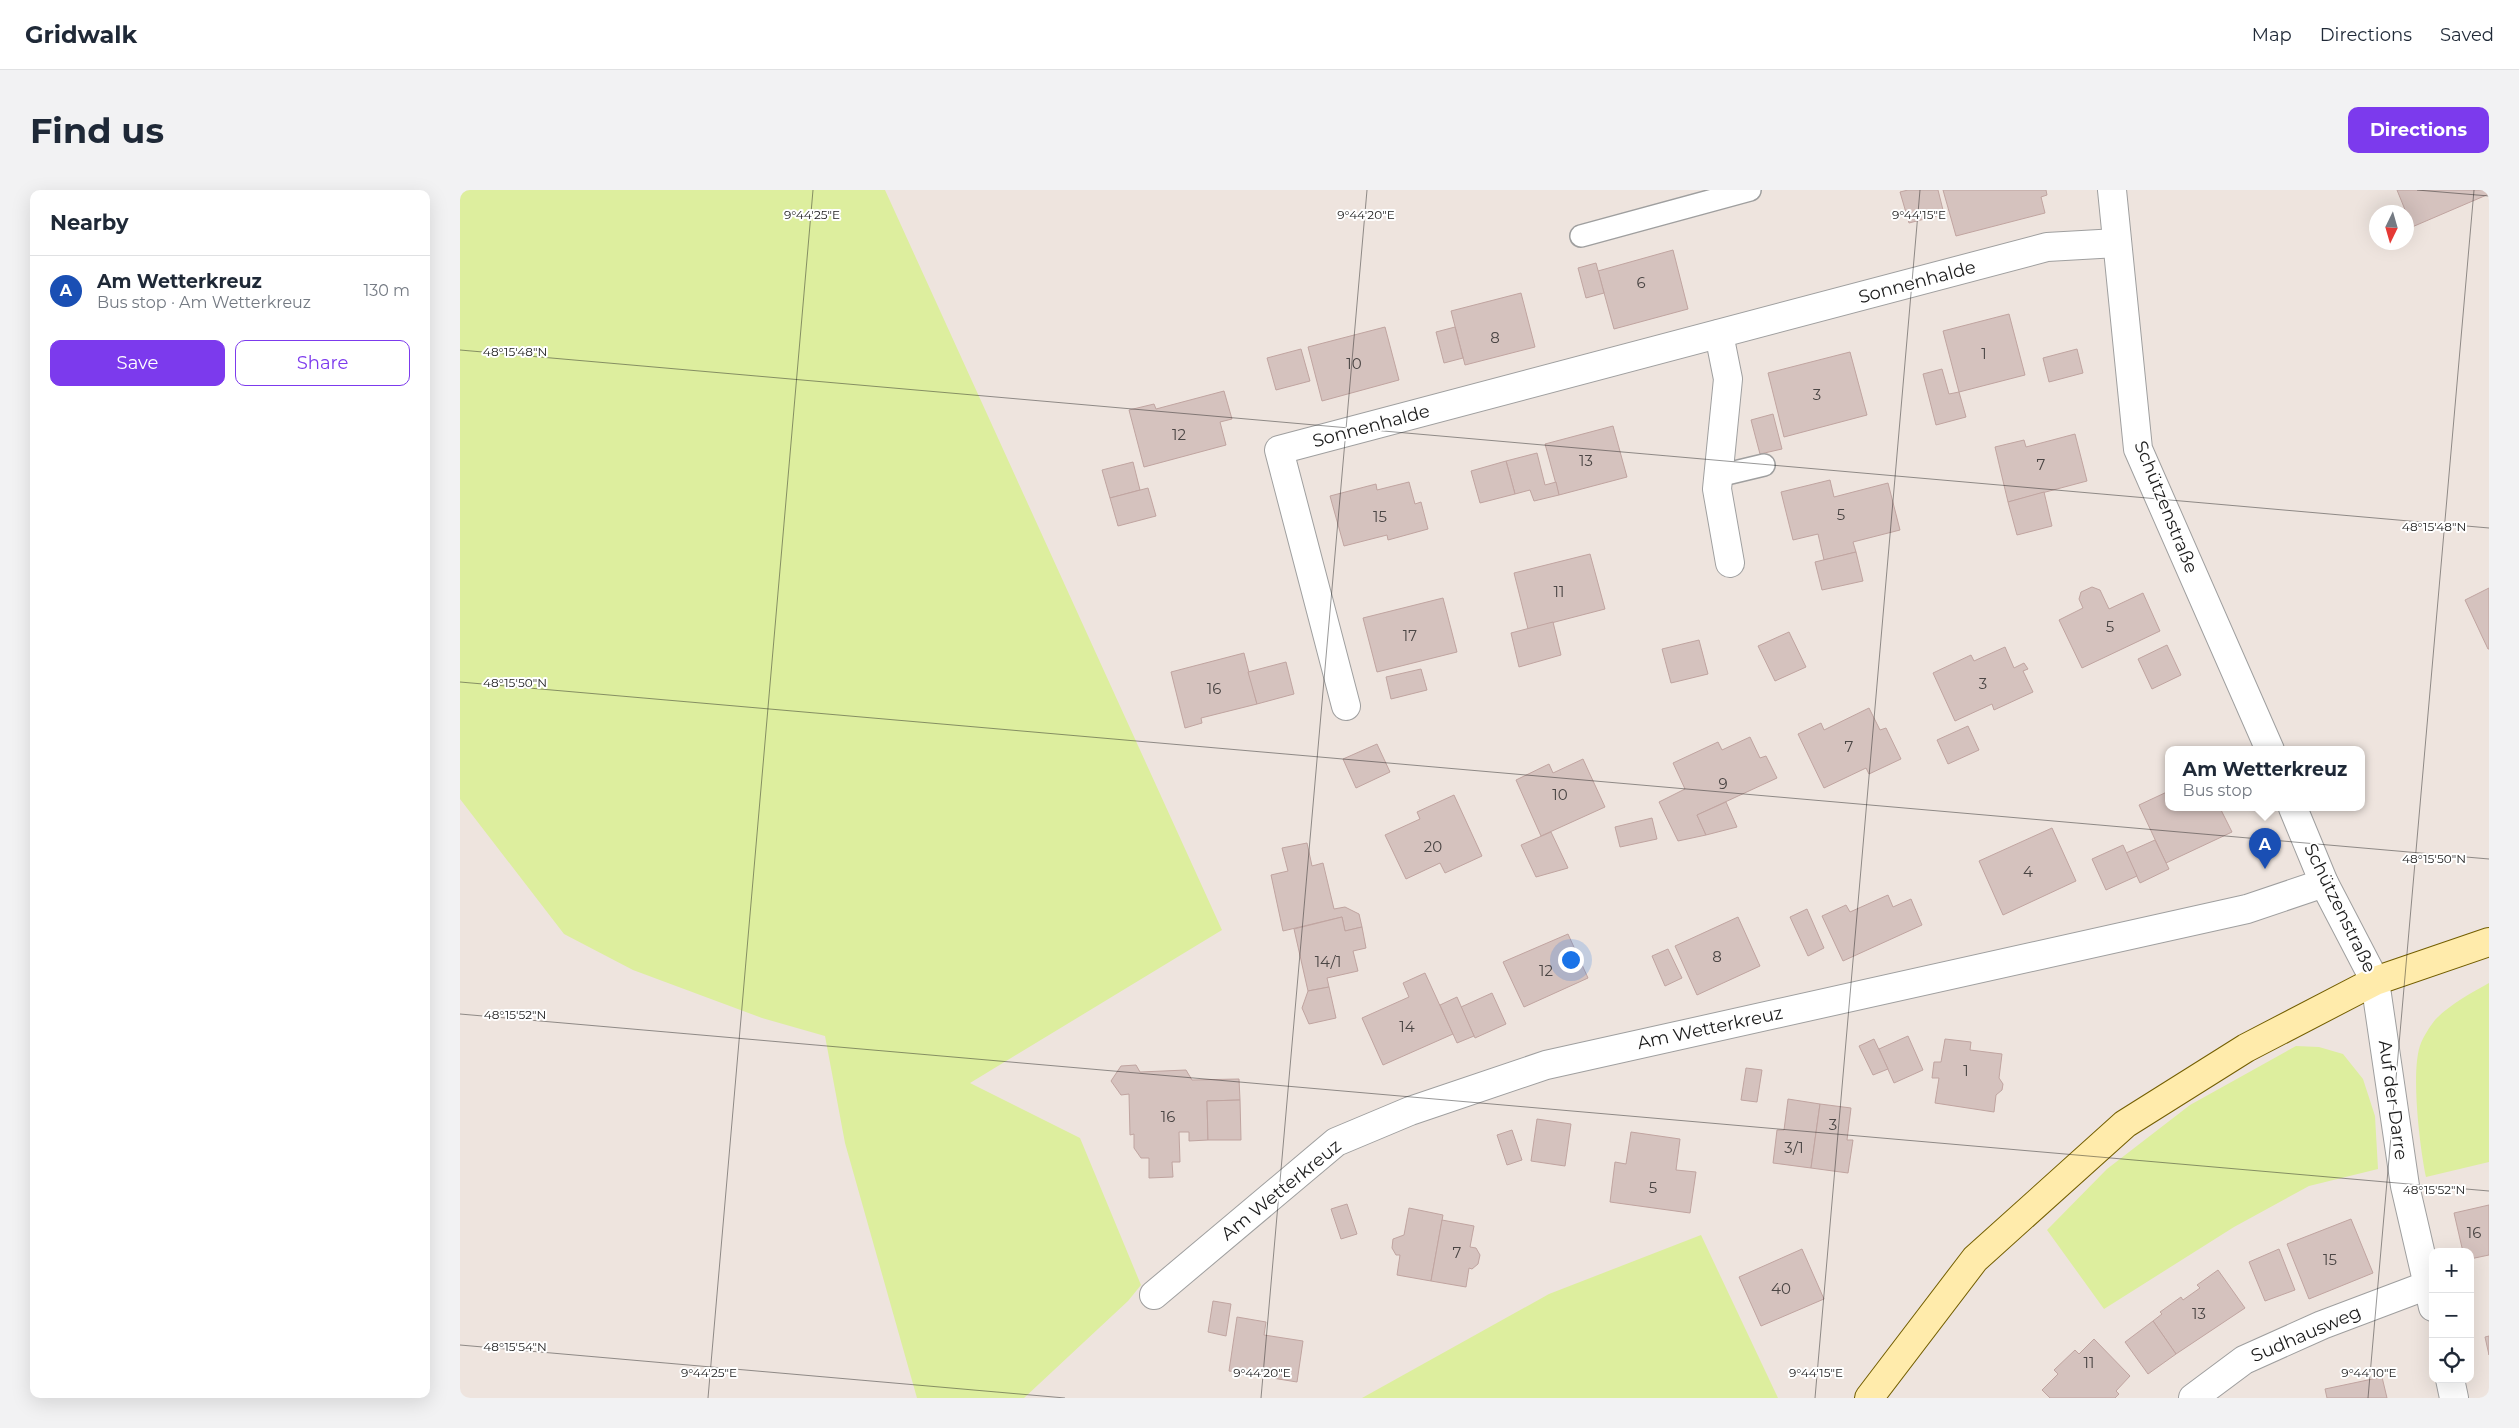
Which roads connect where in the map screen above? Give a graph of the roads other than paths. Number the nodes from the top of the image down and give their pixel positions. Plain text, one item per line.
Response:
1 (1750, 190) edge
2 (2112, 190) edge
3 (1581, 236) dead end
4 (2117, 243) junction
5 (1719, 334) junction
6 (1764, 465) dead end
7 (1718, 476) junction
8 (1730, 563) dead end
9 (1346, 706) dead end
10 (2268, 746) edge
11 (2294, 811) edge
12 (2324, 883) junction
13 (2489, 942) edge
14 (2375, 981) junction
15 (2429, 1293) edge
16 (1154, 1295) dead end
17 (2429, 1296) edge
18 (2451, 1383) edge
19 (1869, 1398) edge
20 (2193, 1398) edge
21 (2454, 1398) edge

1 - 3 lane
2 - 4 street, Schützenstraße
4 - 5 street, Sonnenhalde
4 - 10 street, Schützenstraße
5 - 7 street
5 - 9 street, Sonnenhalde
6 - 7 lane
7 - 8 street
11 - 12 street, Schützenstraße
12 - 14 street, Schützenstraße
12 - 16 street, Am Wetterkreuz
13 - 14 street
14 - 15 street, Auf der Darre
14 - 19 street
17 - 20 street, Sudhausweg
18 - 21 street

